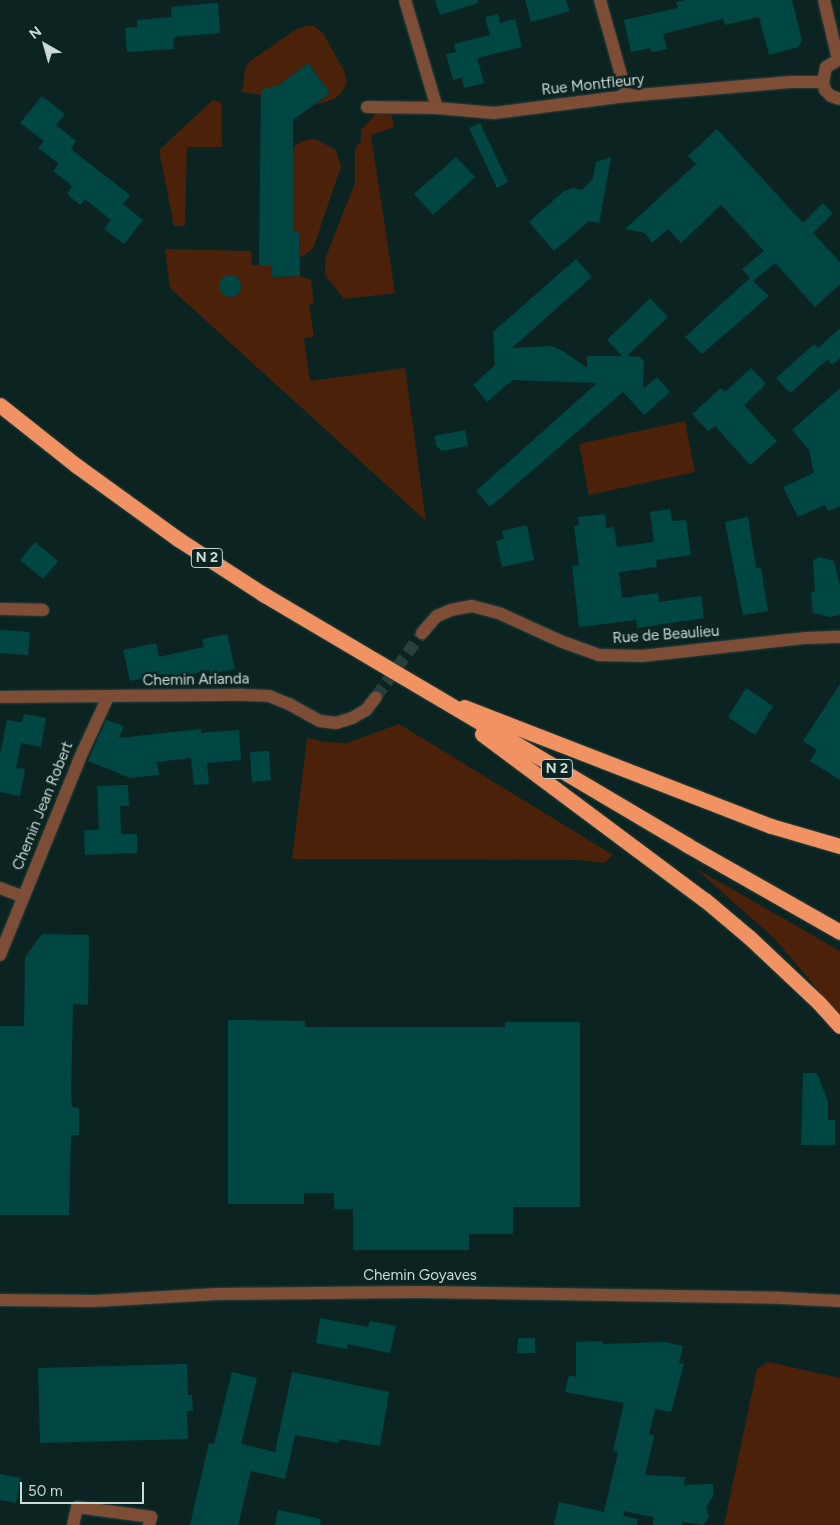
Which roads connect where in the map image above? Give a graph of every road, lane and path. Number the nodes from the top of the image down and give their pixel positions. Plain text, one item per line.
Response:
1 (405, 0) edge
2 (600, 0) edge
3 (824, 0) edge
4 (839, 59) edge
5 (823, 82) junction
6 (627, 96) junction
7 (840, 99) edge
8 (367, 107) dead end
9 (437, 108) junction
10 (0, 405) edge
11 (0, 608) edge
12 (43, 610) dead end
13 (422, 634) tunnel mouth
14 (840, 637) edge
15 (427, 693) junction
16 (0, 697) edge
17 (108, 697) junction
18 (376, 697) tunnel mouth
19 (840, 846) edge
20 (0, 888) edge
21 (23, 897) junction
22 (840, 932) edge
23 (0, 955) edge
24 (840, 1026) edge
25 (0, 1300) edge
26 (840, 1301) edge
27 (73, 1525) edge
28 (149, 1525) edge

1 - 9 street
2 - 6 street
3 - 4 street
4 - 5 street
5 - 6 street, Rue Montfleury
5 - 7 street
6 - 9 street, Rue Montfleury
8 - 9 street, Rue Montfleury
10 - 15 highway, N 2
11 - 12 street
13 - 14 street, Rue de Beaulieu
15 - 19 highway
15 - 22 highway, N 2
15 - 24 highway
16 - 17 street, Chemin Arlanda
17 - 18 street, Chemin Arlanda
17 - 21 street, Chemin Jean Robert
20 - 21 street
21 - 23 street, Chemin Jean Robert
25 - 26 street, Chemin Goyaves
27 - 28 street

